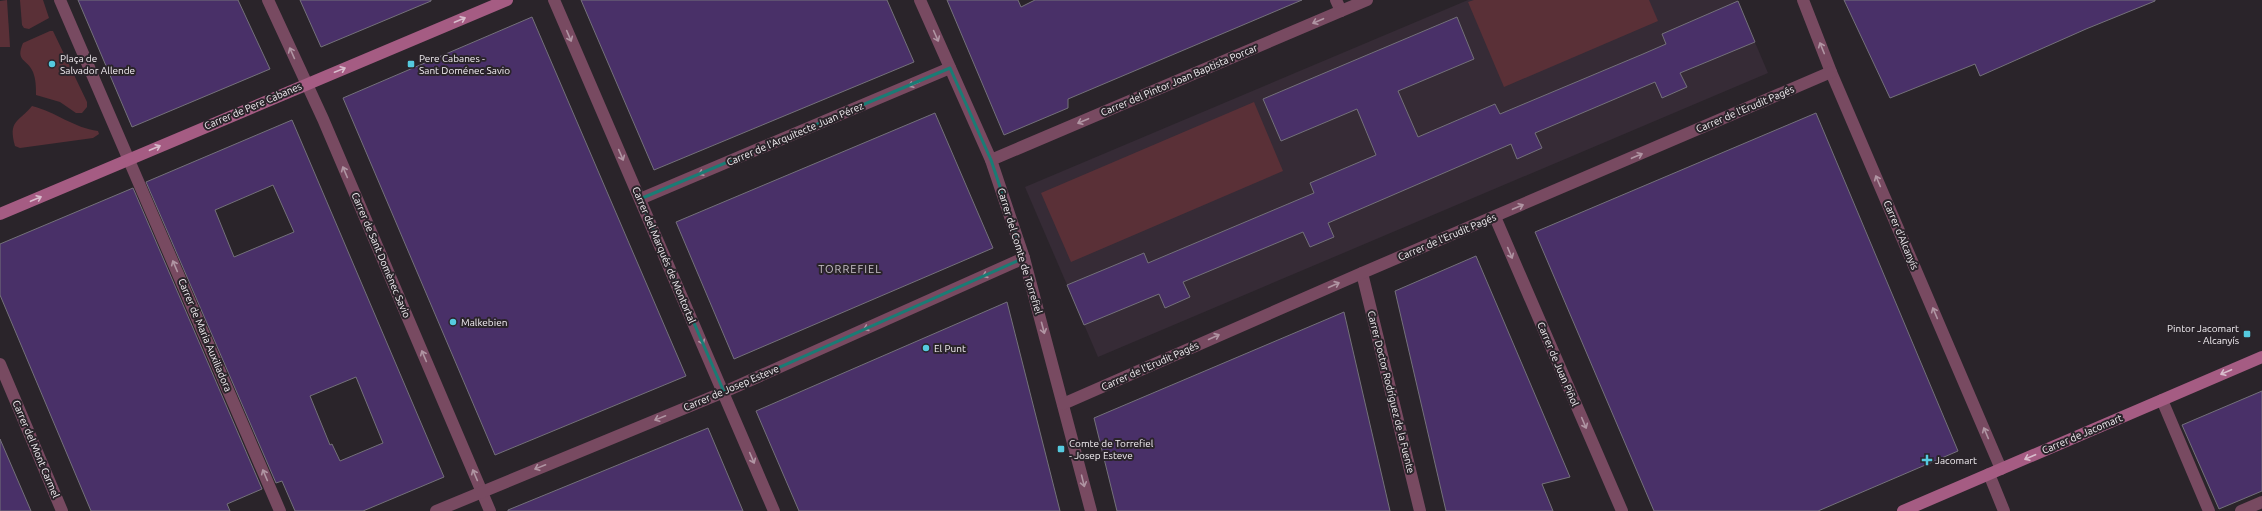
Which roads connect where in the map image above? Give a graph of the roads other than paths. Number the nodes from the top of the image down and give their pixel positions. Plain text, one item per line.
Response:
1 (60, 0) edge
2 (268, 0) edge
3 (507, 0) edge
4 (554, 0) edge
5 (920, 0) edge
6 (1367, 0) edge
7 (1803, 0) edge
8 (1338, 6) edge
9 (950, 68) junction
10 (1831, 72) junction
11 (305, 84) junction
12 (129, 159) junction
13 (992, 160) junction
14 (640, 199) junction
15 (0, 214) edge
16 (1494, 217) junction
17 (1024, 258) junction
18 (1362, 272) junction
19 (2262, 356) edge
20 (0, 364) edge
21 (724, 392) junction
22 (2162, 400) junction
23 (1063, 404) junction
24 (2001, 469) junction
25 (1989, 474) junction
26 (482, 492) junction
27 (2262, 502) edge
28 (62, 511) edge
29 (280, 511) edge
30 (436, 511) edge
31 (490, 511) edge
32 (774, 511) edge
33 (1091, 511) edge
34 (1420, 511) edge
35 (1622, 511) edge
36 (1903, 511) edge
37 (2004, 511) edge
38 (2209, 511) edge
39 (2241, 511) edge

1 - 12 street
11 -> 2 street, Carrer de Sant Domènec Savio
11 -> 3 street, Carrer de Pere Cabanes
4 -> 14 street, Carrer del Marqués de Montortal
5 -> 9 street, Carrer del Comte de Torrefiel
6 - 8 street, Carrer del Pintor Joan Baptista Porcar
10 -> 7 street, Carrer d'Alcanyís
8 -> 13 street, Carrer del Pintor Joan Baptista Porcar
9 - 13 street, Carrer del Comte de Torrefiel
9 -> 14 street, Carrer de l'Arquitecte Juan Pérez
16 -> 10 street, Carrer de l'Erudit Pagés
24 -> 10 street, Carrer d'Alcanyís
12 -> 11 street, Carrer de Pere Cabanes
26 -> 11 street, Carrer de Sant Domènec Savio
15 -> 12 street, Carrer de Pere Cabanes
29 -> 12 street, Carrer de Maria Auxiliadora
13 - 17 street, Carrer del Comte de Torrefiel
14 -> 21 street, Carrer del Marqués de Montortal
16 - 18 street, Carrer de l'Erudit Pagés
16 -> 35 street, Carrer de Juan Piñol
17 -> 21 street, Carrer de Josep Esteve
17 -> 23 street, Carrer del Comte de Torrefiel
23 -> 18 street, Carrer de l'Erudit Pagés
18 - 34 street, Carrer Doctor Rodríguez de la Fuente
19 -> 22 street, Carrer de Jacomart
20 - 28 street, Carrer del Mont Carmel
21 -> 26 street, Carrer de Josep Esteve
21 -> 32 street, Carrer del Marqués de Montortal
22 -> 24 street, Carrer de Jacomart
22 - 38 street
23 -> 33 street, Carrer del Comte de Torrefiel
24 - 25 street, Carrer de Jacomart
25 - 36 street, Carrer de Jacomart
25 - 37 street
26 - 30 street, Carrer de Josep Esteve
26 - 31 street, Carrer de Sant Domènec Savio
27 - 39 street

